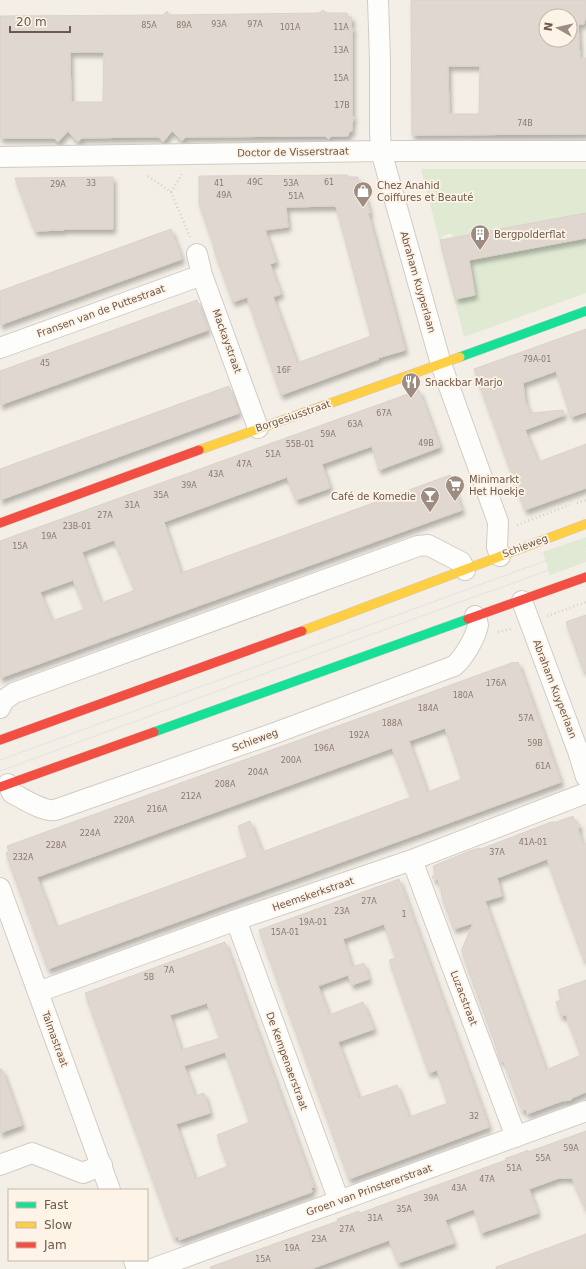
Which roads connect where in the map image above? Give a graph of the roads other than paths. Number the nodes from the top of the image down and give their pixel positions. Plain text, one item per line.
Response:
1 (378, 0) edge
2 (381, 150) junction
3 (586, 151) edge
4 (0, 157) edge
5 (196, 254) road end
6 (202, 275) junction
7 (586, 311) edge
8 (0, 348) edge
9 (441, 364) junction
10 (258, 428) junction
11 (0, 523) edge
12 (586, 524) edge
13 (500, 556) junction
14 (465, 570) junction
15 (586, 577) edge
16 (528, 599) junction
17 (475, 616) junction
18 (0, 708) edge
19 (0, 740) edge
20 (586, 777) edge
21 (4, 786) edge
22 (586, 792) edge
23 (412, 860) junction
24 (0, 888) edge
25 (236, 920) junction
26 (38, 992) junction
27 (586, 1111) edge
28 (516, 1137) junction
29 (0, 1165) edge
30 (102, 1165) junction
31 (110, 1189) edge
32 (339, 1201) junction
33 (152, 1269) edge

1 - 2 street, Abraham Kuyperlaan
2 - 3 street, Doctor de Visserstraat
2 - 4 street, Doctor de Visserstraat
2 - 9 street, Abraham Kuyperlaan
5 - 6 street, Mackaystraat
6 - 8 street, Fransen van de Puttestraat
6 - 10 street, Mackaystraat
7 - 9 main road, Borgesiusstraat
9 - 10 main road, Borgesiusstraat
9 - 13 street, Abraham Kuyperlaan
10 - 11 main road, Borgesiusstraat
12 - 13 main road, Schieweg
13 - 14 main road, Schieweg
14 - 18 street
14 - 19 main road, Schieweg
15 - 16 main road, Schieweg
16 - 17 main road, Schieweg
16 - 20 street, Abraham Kuyperlaan
17 - 21 main road, Schieweg
17 - 21 street, Schieweg
22 - 23 street, Heemskerkstraat
23 - 25 street, Heemskerkstraat
23 - 28 street, Luzacstraat
24 - 26 street, Talmastraat
25 - 26 street, Heemskerkstraat
25 - 32 street, De Kempenaerstraat
26 - 30 street, Talmastraat
27 - 28 street, Groen van Prinstererstraat
28 - 32 street, Groen van Prinstererstraat
29 - 30 street
30 - 31 street, Talmastraat
32 - 33 street, Groen van Prinstererstraat

